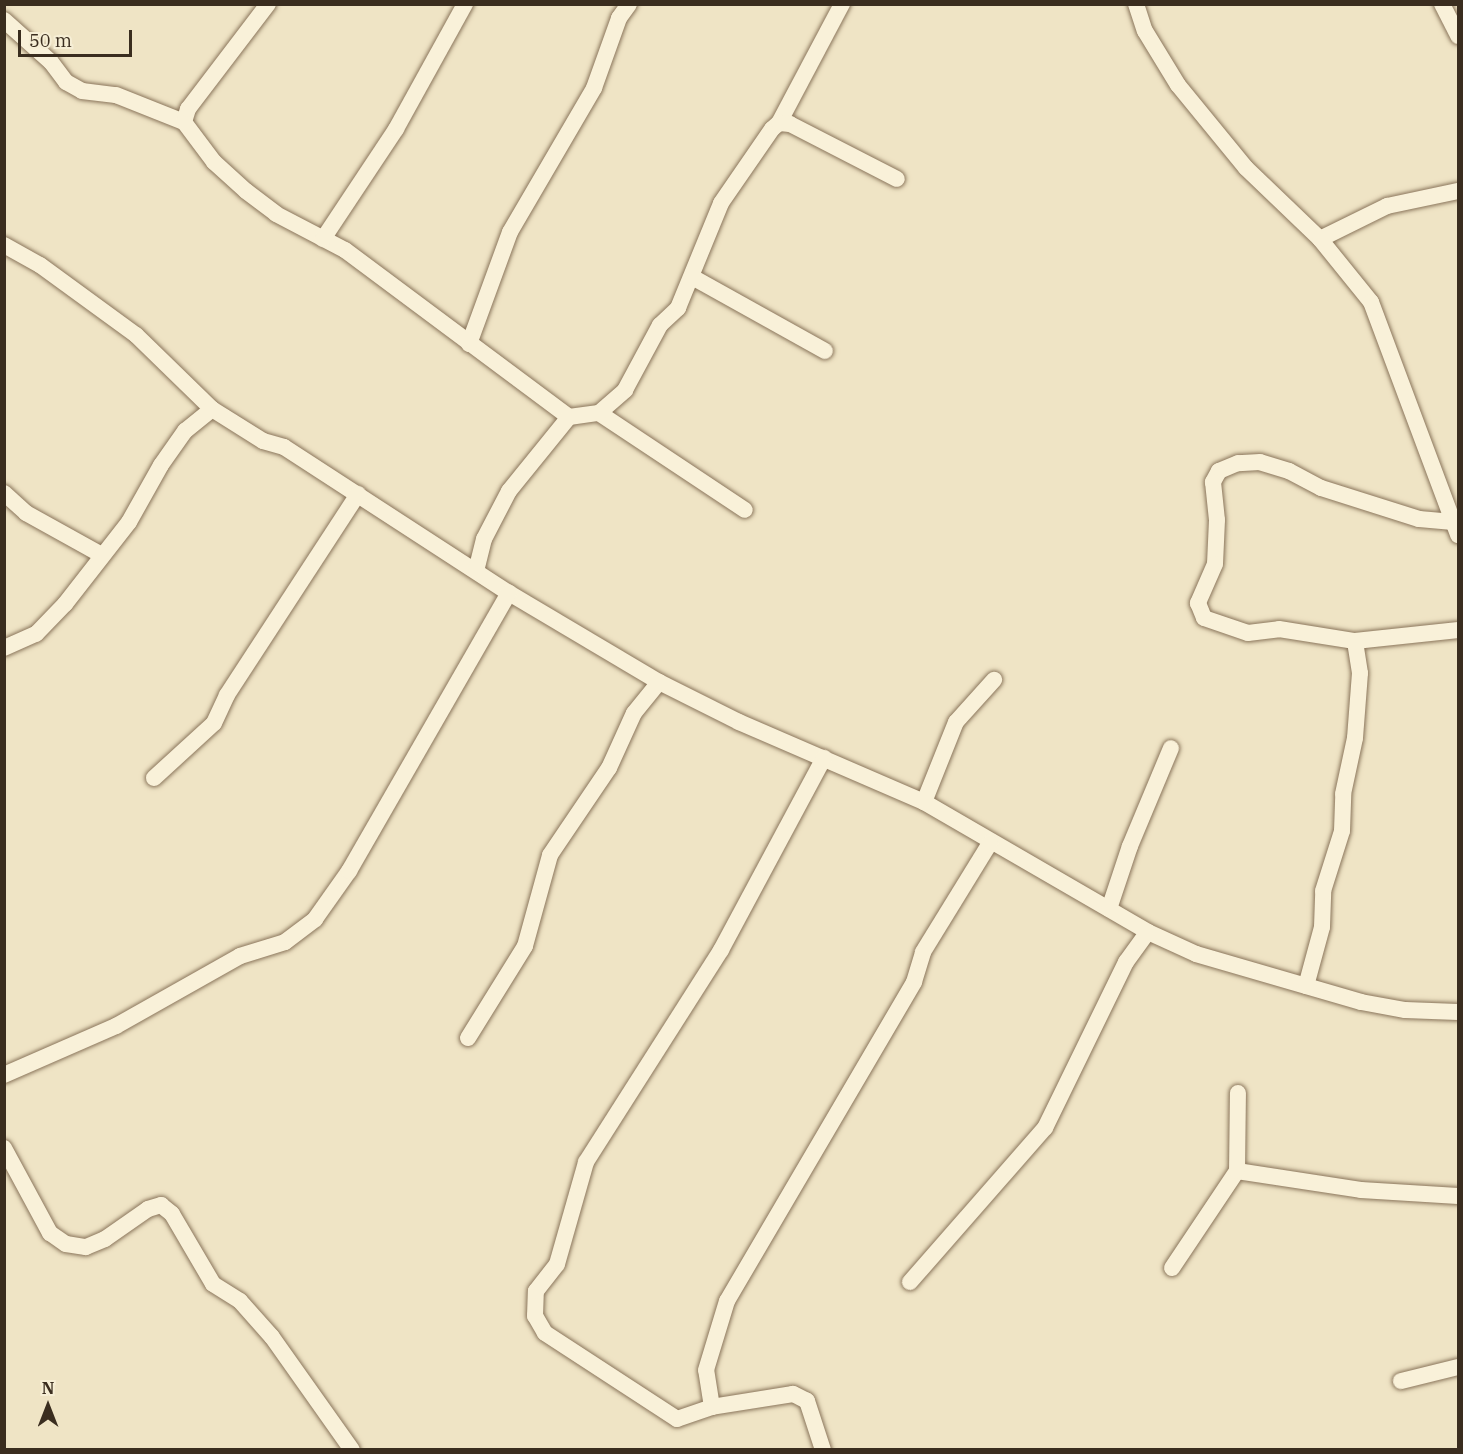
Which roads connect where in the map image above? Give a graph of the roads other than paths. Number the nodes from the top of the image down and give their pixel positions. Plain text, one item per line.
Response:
1 (268, 4) edge
2 (465, 4) edge
3 (629, 4) edge
4 (842, 4) edge
5 (1136, 4) edge
6 (1442, 4) edge
7 (4, 20) edge
8 (1458, 36) edge
9 (184, 122) junction
10 (779, 123) junction
11 (897, 179) dead end
12 (1458, 191) edge
13 (322, 239) junction
14 (1320, 239) junction
15 (4, 244) edge
16 (692, 277) junction
17 (469, 344) junction
18 (825, 351) dead end
19 (212, 409) junction
20 (599, 413) junction
21 (569, 417) junction
22 (4, 493) edge
23 (358, 494) junction
24 (745, 510) dead end
25 (1456, 529) edge
26 (100, 554) junction
27 (476, 571) junction
28 (509, 593) junction
29 (1458, 630) edge
30 (1355, 641) junction
31 (4, 648) edge
32 (994, 680) dead end
33 (659, 682) junction
34 (1171, 748) dead end
35 (824, 758) junction
36 (154, 778) dead end
37 (924, 801) junction
38 (990, 843) junction
39 (1109, 909) junction
40 (1148, 933) junction
41 (1306, 986) junction
42 (1458, 1012) edge
43 (468, 1038) dead end
44 (4, 1075) edge
45 (1238, 1093) dead end
46 (4, 1148) edge
47 (1237, 1171) junction
48 (1458, 1196) edge
49 (1172, 1268) dead end
50 (910, 1282) dead end
51 (1458, 1367) edge
52 (1401, 1381) dead end
53 (712, 1407) junction
54 (352, 1449) edge
55 (823, 1449) edge

1 - 9 street
2 - 13 street
3 - 17 street
4 - 10 street
5 - 14 street
6 - 8 street
7 - 9 street
9 - 13 street
10 - 11 street
10 - 16 street
12 - 14 street
13 - 17 street
14 - 25 street
15 - 19 street
16 - 18 street
16 - 20 street
17 - 21 street
19 - 23 street
19 - 26 street
20 - 21 street
20 - 24 street
21 - 27 street
22 - 26 street
23 - 27 street
23 - 36 street
25 - 30 street
26 - 31 street
27 - 28 street
28 - 33 street
28 - 44 street
29 - 30 street
30 - 41 street
32 - 37 street
33 - 35 street
33 - 43 street
34 - 39 street
35 - 37 street
35 - 53 street
37 - 38 street
38 - 39 street
38 - 53 street
39 - 40 street
40 - 41 street
40 - 50 street
41 - 42 street
45 - 47 street
46 - 54 street
47 - 48 street
47 - 49 street
51 - 52 street
53 - 55 street

